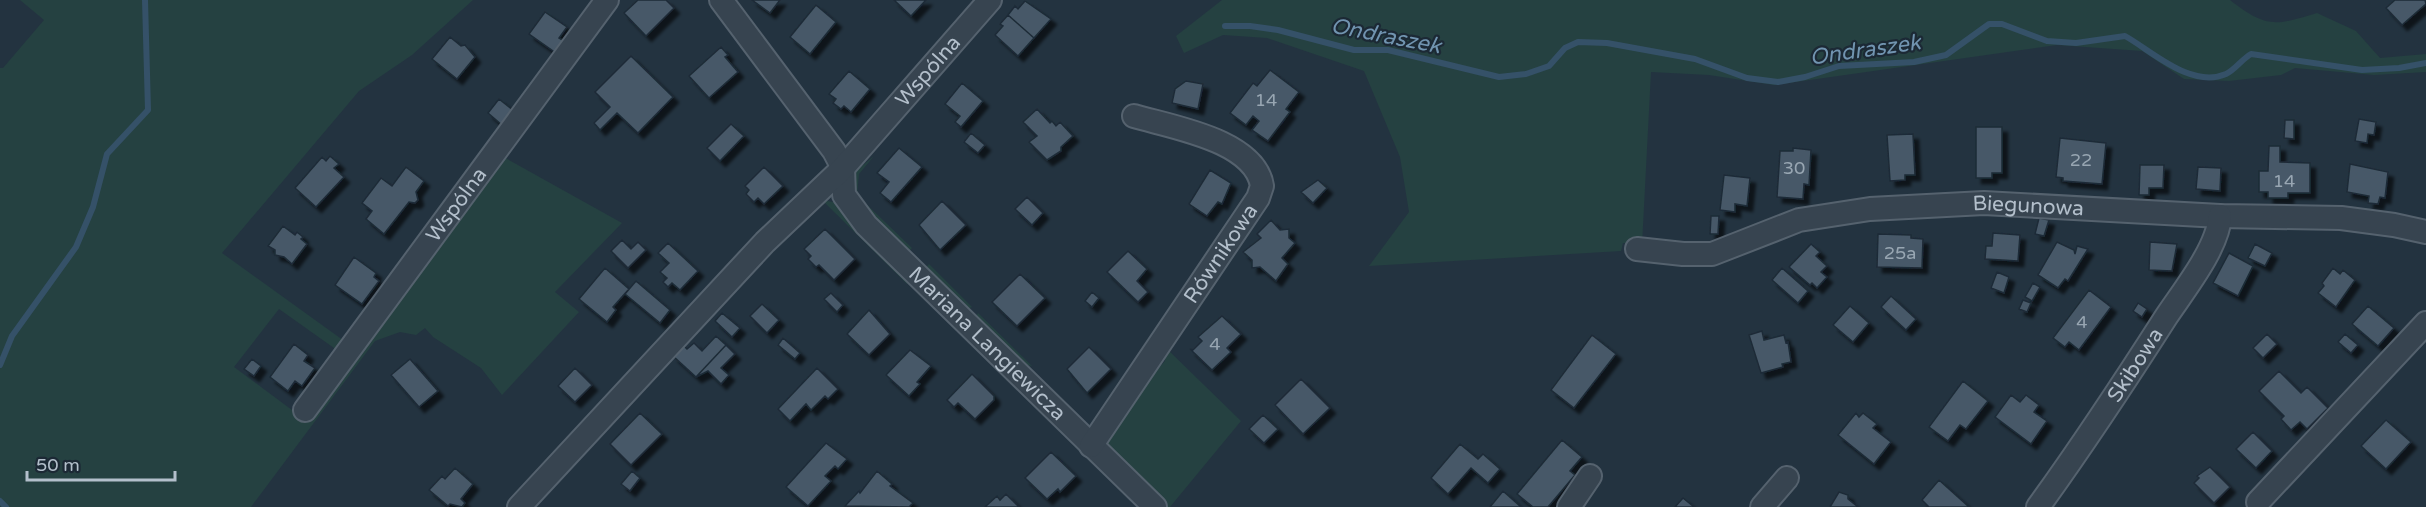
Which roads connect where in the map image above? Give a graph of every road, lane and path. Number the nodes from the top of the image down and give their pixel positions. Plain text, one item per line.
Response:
1 (607, 0) edge
2 (721, 0) edge
3 (990, 0) edge
4 (1134, 116) dead end
5 (843, 168) junction
6 (2220, 216) junction
7 (2426, 232) edge
8 (1637, 249) dead end
9 (2426, 324) edge
10 (305, 411) dead end
11 (1092, 446) junction
12 (1590, 476) dead end
13 (1787, 478) dead end
14 (2258, 502) dead end
15 (519, 507) edge
16 (1155, 507) edge
17 (1569, 507) edge
18 (1762, 507) edge
19 (2038, 507) edge

1 - 10 street, Wspólna
2 - 5 street
3 - 5 street, Wspólna
4 - 11 street, Równikowa
5 - 11 street, Mariana Langiewicza
5 - 15 street, Wspólna
6 - 7 street, Biegunowa
6 - 8 street, Biegunowa
6 - 19 street, Skibowa
9 - 14 street
11 - 16 street, Mariana Langiewicza
12 - 17 street
13 - 18 street

